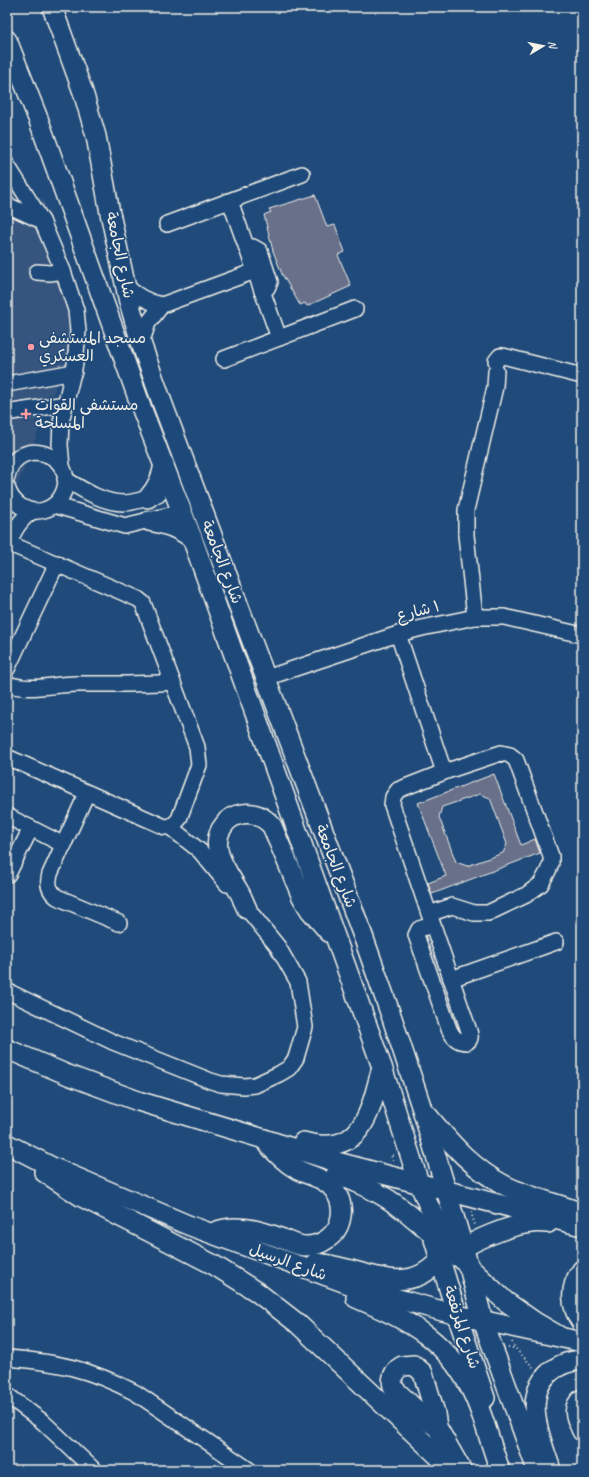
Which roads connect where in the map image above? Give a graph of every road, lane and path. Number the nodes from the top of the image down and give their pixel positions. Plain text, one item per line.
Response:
1 (52, 7) edge
2 (9, 48) edge
3 (7, 165) edge
4 (302, 174) dead end
5 (230, 201) junction
6 (7, 205) edge
7 (42, 221) junction
8 (167, 224) dead end
9 (246, 248) junction
10 (63, 271) junction
11 (255, 271) junction
12 (37, 272) dead end
13 (126, 285) junction
14 (262, 291) junction
15 (162, 305) junction
16 (355, 309) dead end
17 (279, 338) junction
18 (142, 346) junction
19 (224, 359) dead end
20 (74, 372) junction
21 (582, 376) edge
22 (7, 384) edge
23 (66, 404) junction
24 (7, 411) edge
25 (61, 422) junction
26 (34, 452) junction
27 (11, 459) edge
28 (164, 464) junction
29 (64, 473) junction
30 (7, 477) edge
31 (83, 489) junction
32 (174, 490) junction
33 (10, 494) edge
34 (148, 498) junction
35 (110, 500) junction
36 (54, 505) junction
37 (73, 510) junction
38 (33, 511) junction
39 (182, 512) junction
40 (107, 521) junction
41 (149, 521) junction
42 (192, 538) junction
43 (10, 540) edge
44 (58, 563) junction
45 (475, 617) junction
46 (398, 634) junction
47 (582, 635) edge
48 (7, 670) edge
49 (266, 678) junction
50 (172, 682) junction
51 (7, 684) edge
52 (7, 757) edge
53 (444, 772) junction
54 (88, 793) junction
55 (7, 816) edge
56 (170, 827) junction
57 (31, 828) junction
58 (64, 844) junction
59 (8, 874) dead end
60 (248, 909) junction
61 (430, 920) junction
62 (119, 923) dead end
63 (336, 940) junction
64 (556, 942) dead end
65 (451, 979) junction
66 (7, 991) edge
67 (7, 1049) edge
68 (382, 1067) junction
69 (422, 1109) junction
70 (219, 1126) junction
71 (264, 1139) junction
72 (7, 1145) edge
73 (285, 1145) junction
74 (419, 1183) junction
75 (446, 1190) junction
76 (577, 1221) edge
77 (211, 1233) junction
78 (432, 1234) junction
79 (453, 1254) junction
80 (293, 1264) junction
81 (582, 1270) edge
82 (457, 1315) junction
83 (483, 1321) junction
84 (582, 1323) edge
85 (559, 1336) junction
86 (582, 1342) edge
87 (7, 1358) edge
88 (582, 1360) edge
89 (7, 1395) edge
90 (582, 1399) edge
91 (437, 1427) dead end
92 (582, 1431) edge
93 (94, 1470) edge
94 (249, 1470) edge
95 (453, 1470) edge
96 (461, 1470) edge
97 (500, 1470) edge
98 (510, 1470) edge
99 (537, 1470) edge
100 (551, 1470) edge

1 - 13 main road, شارع الجامعة
2 - 28 main road, شارع الجامعة
3 - 7 street
4 - 5 street
5 - 8 street
5 - 9 street
6 - 7 street
7 - 10 street
9 - 11 street
9 - 14 street
10 - 12 street
10 - 20 street
11 - 14 street
11 - 15 street
13 - 15 street
13 - 18 main road, شارع الجامعة
14 - 17 street
15 - 18 street
16 - 17 street
17 - 19 street
18 - 49 main road, شارع الجامعة
20 - 22 street
20 - 23 street
21 - 45 street
23 - 24 street
23 - 25 street
25 - 26 street
25 - 29 street
26 - 27 street
26 - 29 street
27 - 30 street
28 - 32 main road, شارع الجامعة
28 - 34 main road
29 - 31 street
29 - 36 street
31 - 35 street
31 - 37 street
32 - 34 street
32 - 39 main road, شارع الجامعة
33 - 38 street
33 - 43 street
34 - 35 street
35 - 40 street
36 - 37 street
36 - 38 street
37 - 40 street
38 - 43 street
39 - 41 street
39 - 42 main road, شارع الجامعة
40 - 41 street
41 - 42 main road
42 - 63 main road, شارع الجامعة
43 - 44 street
44 - 48 street
44 - 50 street
45 - 46 street, ١ شارع
45 - 47 street, ١ شارع
46 - 49 street, ١ شارع
46 - 53 street
49 - 69 main road, شارع الجامعة
50 - 51 street
50 - 56 street
52 - 54 street
53 - 61 street
53 - 61 street
54 - 56 street
54 - 58 street
55 - 57 street
56 - 60 street
57 - 58 street
57 - 59 street
58 - 62 street
60 - 63 main road
60 - 66 street
61 - 65 street
61 - 65 street
63 - 68 main road, شارع الجامعة
64 - 65 street
67 - 70 main road
68 - 70 main road
68 - 74 main road, شارع الجامعة
69 - 75 main road, شارع الجامعة
69 - 76 main road
70 - 71 main road
71 - 73 main road
71 - 77 main road
72 - 77 main road, شارع الرسيل
72 - 95 main road
73 - 74 main road
73 - 78 main road
74 - 75 main road
74 - 78 main road, شارع المرتفعة
74 - 79 main road
75 - 76 main road
75 - 79 main road, شارع المرتفعة
76 - 79 main road
77 - 80 main road, شارع الرسيل
77 - 97 main road
78 - 79 main road, شارع المرتفعة
79 - 80 main road
79 - 82 main road, شارع المرتفعة
79 - 83 main road, شارع المرتفعة
79 - 85 main road
80 - 82 main road, شارع الرسيل
81 - 84 main road
82 - 83 main road, شارع الرسيل
82 - 98 main road, شارع المرتفعة
83 - 85 main road, شارع الرسيل
83 - 99 main road, شارع المرتفعة
85 - 86 main road, شارع الرسيل
87 - 94 street
88 - 100 main road
89 - 93 street
90 - 92 main road
91 - 96 main road

